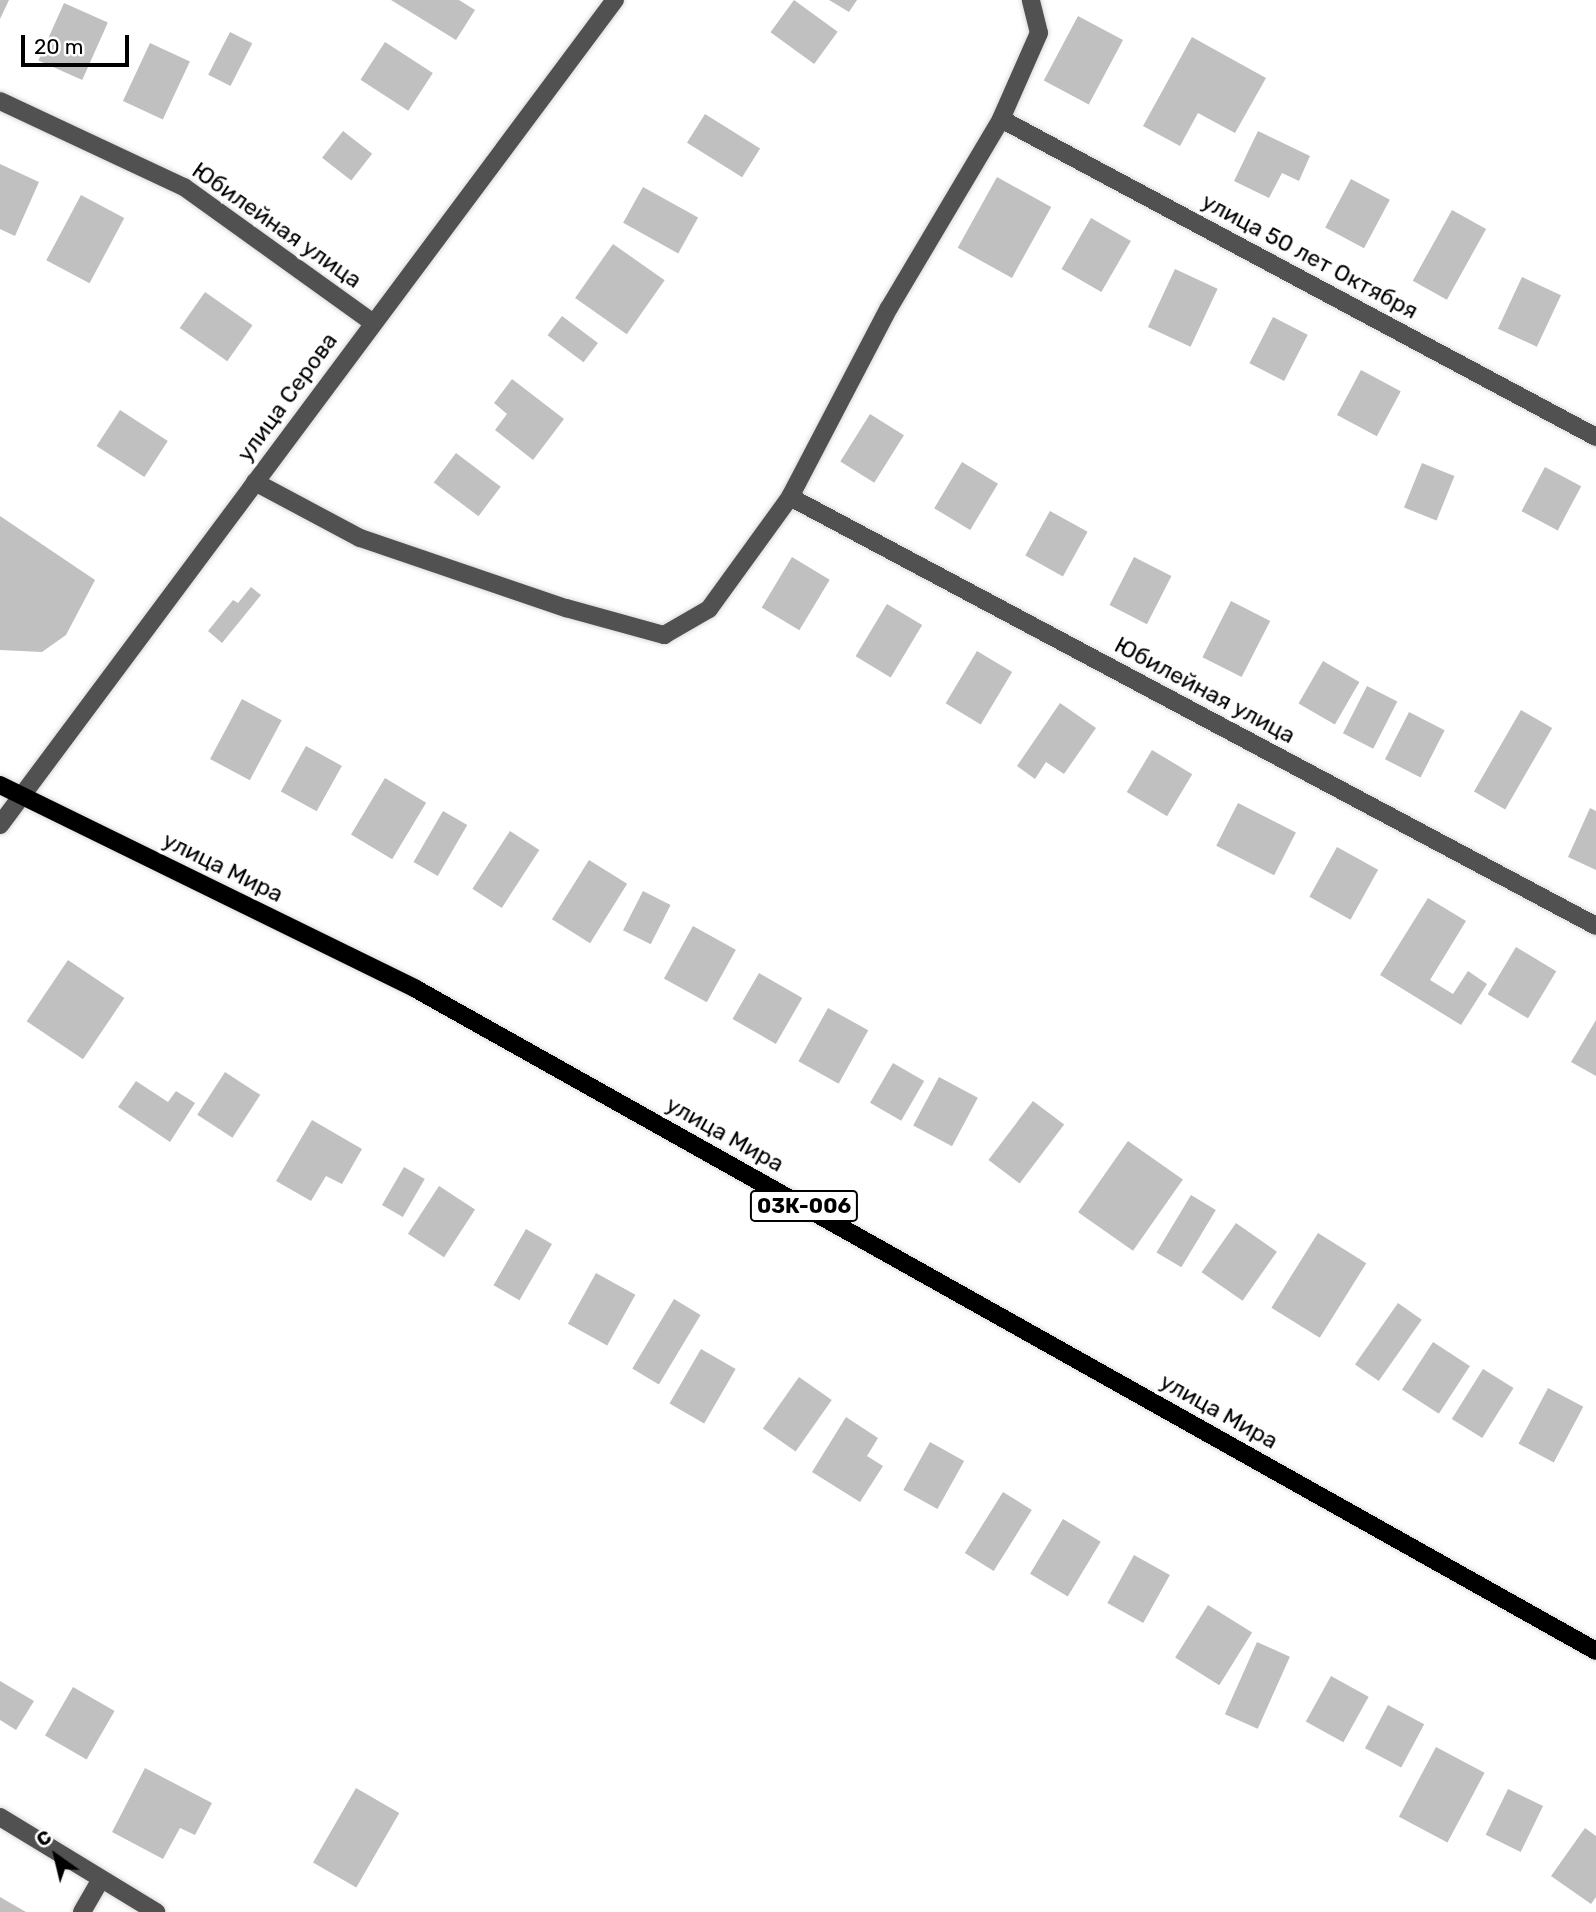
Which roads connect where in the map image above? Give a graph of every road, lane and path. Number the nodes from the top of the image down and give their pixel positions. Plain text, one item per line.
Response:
1 (615, 0) edge
2 (1031, 0) edge
3 (0, 101) edge
4 (1002, 119) junction
5 (372, 322) junction
6 (1596, 437) edge
7 (255, 482) junction
8 (790, 497) junction
9 (0, 785) edge
10 (22, 796) junction
11 (0, 825) edge
12 (1596, 926) edge
13 (1596, 1651) edge
14 (0, 1817) edge
15 (100, 1881) junction
16 (82, 1912) edge
17 (156, 1912) edge

1 - 5 street, улица Серова
2 - 4 street
3 - 5 street, Юбилейная улица
4 - 6 street, улица 50 лет Октября
4 - 8 street
5 - 7 street, улица Серова
7 - 8 street
7 - 10 street, улица Серова
8 - 12 street, Юбилейная улица
9 - 10 main road, улица Мира / 03К-006
10 - 11 street, улица Серова
10 - 13 main road, улица Мира / 03К-006
14 - 15 street
15 - 16 street
15 - 17 street

